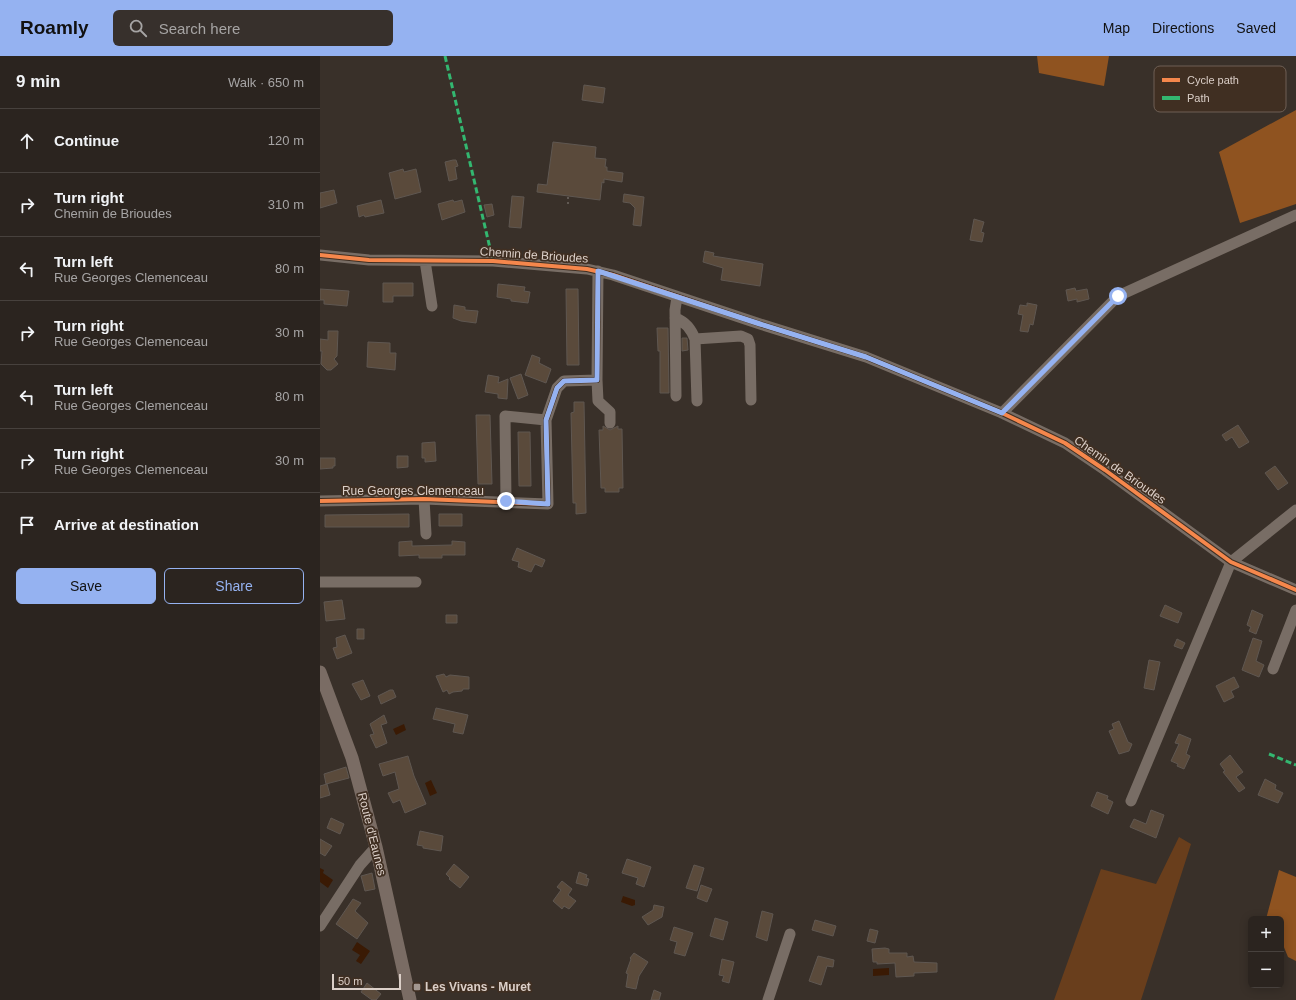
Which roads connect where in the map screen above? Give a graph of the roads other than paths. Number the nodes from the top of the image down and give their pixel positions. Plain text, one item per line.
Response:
1 (1296, 215) edge
2 (320, 255) edge
3 (425, 261) junction
4 (598, 271) junction
5 (677, 297) junction
6 (432, 306) dead end
7 (675, 314) junction
8 (695, 339) junction
9 (597, 380) junction
10 (676, 396) dead end
11 (751, 400) dead end
12 (697, 401) dead end
13 (1002, 413) junction
14 (546, 420) junction
15 (610, 423) dead end
16 (424, 499) junction
17 (320, 501) edge
18 (506, 501) junction
19 (1296, 510) edge
20 (426, 534) dead end
21 (1231, 562) junction
22 (320, 582) edge
23 (416, 582) dead end
24 (1296, 590) edge
25 (1296, 610) edge
26 (1273, 670) dead end
27 (320, 672) edge
28 (1131, 801) dead end
29 (376, 847) junction
30 (320, 926) edge
31 (790, 934) dead end
32 (410, 1000) edge
33 (768, 1000) edge

1 - 13 street
2 - 3 street, Chemin de Brioudes
3 - 4 street, Chemin de Brioudes
3 - 6 street
4 - 5 street, Chemin de Brioudes
4 - 9 street
5 - 7 street
5 - 13 street, Chemin de Brioudes
7 - 8 street
7 - 10 street
8 - 11 street
8 - 12 street
9 - 14 street, Rue Georges Clemenceau
9 - 15 street
13 - 21 street, Chemin de Brioudes
14 - 18 street, Rue Georges Clemenceau
14 - 18 street
16 - 17 street, Rue Georges Clemenceau
16 - 18 street, Rue Georges Clemenceau
16 - 20 street, Rue Georges Clemenceau
19 - 21 street
21 - 24 street, Chemin de Brioudes
21 - 28 street
22 - 23 street
25 - 26 street
27 - 29 main road, Route d'Eaunes
29 - 30 street
29 - 32 main road, Route d'Eaunes
31 - 33 street

